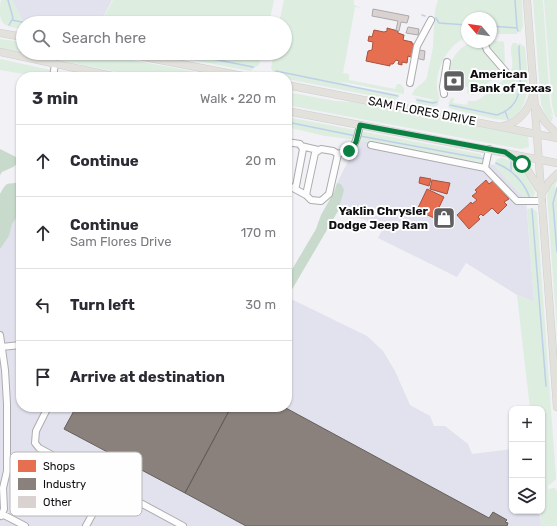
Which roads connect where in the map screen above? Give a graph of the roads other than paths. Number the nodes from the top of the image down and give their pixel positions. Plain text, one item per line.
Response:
1 (527, 0) edge
2 (431, 20) dead end
3 (0, 33) edge
4 (16, 36) edge
5 (486, 48) edge
6 (0, 52) edge
7 (16, 55) edge
8 (37, 60) edge
9 (160, 60) edge
10 (447, 62) dead end
11 (56, 64) junction
12 (55, 72) edge
13 (94, 72) edge
14 (222, 72) edge
15 (506, 72) dead end
16 (410, 83) dead end
17 (292, 85) edge
18 (534, 93) junction
19 (444, 94) dead end
20 (535, 105) junction
21 (292, 111) edge
22 (360, 125) junction
23 (498, 126) junction
24 (537, 134) junction
25 (557, 134) edge
26 (557, 138) edge
27 (292, 143) edge
28 (371, 145) dead end
29 (301, 146) junction
30 (318, 150) junction
31 (489, 150) junction
32 (505, 152) junction
33 (338, 154) junction
34 (539, 159) junction
35 (557, 163) edge
36 (485, 168) junction
37 (557, 174) edge
38 (292, 187) edge
39 (292, 189) edge
40 (306, 195) junction
41 (541, 198) junction
42 (0, 335) edge
43 (16, 346) edge
44 (0, 348) edge
45 (557, 407) edge
46 (46, 412) edge
47 (44, 452) edge
48 (1, 484) edge
49 (142, 504) edge
50 (1, 515) edge
51 (92, 516) edge
52 (25, 526) edge
53 (86, 526) edge
54 (183, 526) edge

1 - 18 main road
2 - 16 lane
3 - 4 main road
5 - 15 lane
6 - 7 main road
8 - 11 main road
9 - 14 main road
10 - 19 lane
11 - 12 lane
11 - 13 main road
17 - 23 main road, SAM FLORES DRIVE
18 - 20 main road
18 - 23 main road
20 - 24 main road
20 - 25 main road
21 - 22 main road, SAM FLORES DRIVE
22 - 31 main road, SAM FLORES DRIVE
22 - 33 lane
23 - 24 main road, SAM FLORES DRIVE
24 - 26 main road, SAM FLORES DRIVE
24 - 34 main road
27 - 29 lane
28 - 36 lane
29 - 30 lane
29 - 38 lane
30 - 33 lane
30 - 40 lane
31 - 32 main road, SAM FLORES DRIVE
31 - 36 lane
32 - 34 main road, SAM FLORES DRIVE
32 - 41 main road
33 - 40 lane
34 - 35 main road, SAM FLORES DRIVE
34 - 41 main road
36 - 41 lane
37 - 41 main road
39 - 40 lane
41 - 45 main road
42 - 44 lane
43 - 44 lane
44 - 48 lane
46 - 47 lane
48 - 50 lane
49 - 54 lane
50 - 52 lane
51 - 53 lane

